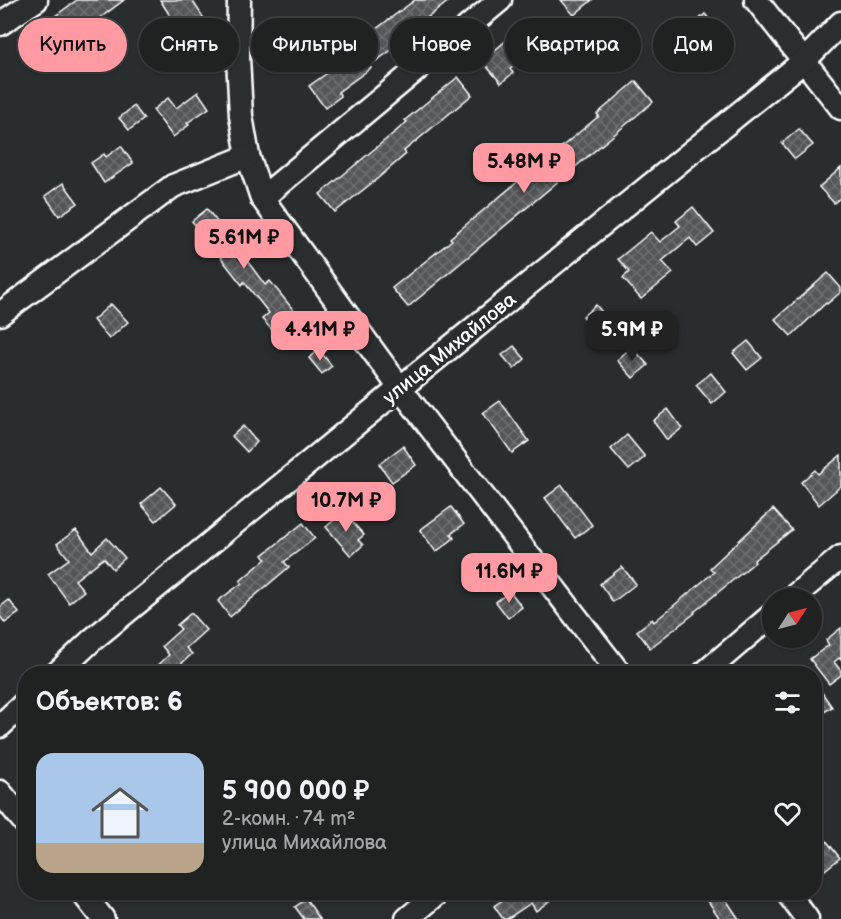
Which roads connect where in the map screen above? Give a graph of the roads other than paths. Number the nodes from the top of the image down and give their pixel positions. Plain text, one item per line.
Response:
1 (36, 0) edge
2 (239, 0) edge
3 (500, 0) edge
4 (756, 0) edge
5 (841, 23) edge
6 (0, 24) edge
7 (804, 61) junction
8 (841, 108) edge
9 (248, 156) junction
10 (262, 198) junction
11 (0, 314) edge
12 (400, 387) junction
13 (841, 557) edge
14 (804, 588) edge
15 (762, 624) edge
16 (64, 666) edge
17 (614, 666) edge
18 (712, 666) edge
19 (18, 709) edge
20 (0, 726) edge
21 (0, 792) edge
22 (18, 814) edge
23 (88, 900) edge
24 (431, 900) edge
25 (793, 900) edge
26 (103, 919) edge
27 (408, 919) edge
28 (807, 919) edge

1 - 6 street
2 - 9 street
3 - 10 street
4 - 7 street
5 - 7 street, улица Михайлова
7 - 8 street
7 - 12 street, улица Михайлова
9 - 10 street
9 - 11 street
10 - 12 street
12 - 16 street, улица Михайлова
12 - 17 street
13 - 14 street
15 - 18 street
19 - 20 street
21 - 22 street
23 - 26 street
24 - 27 street
25 - 28 street

